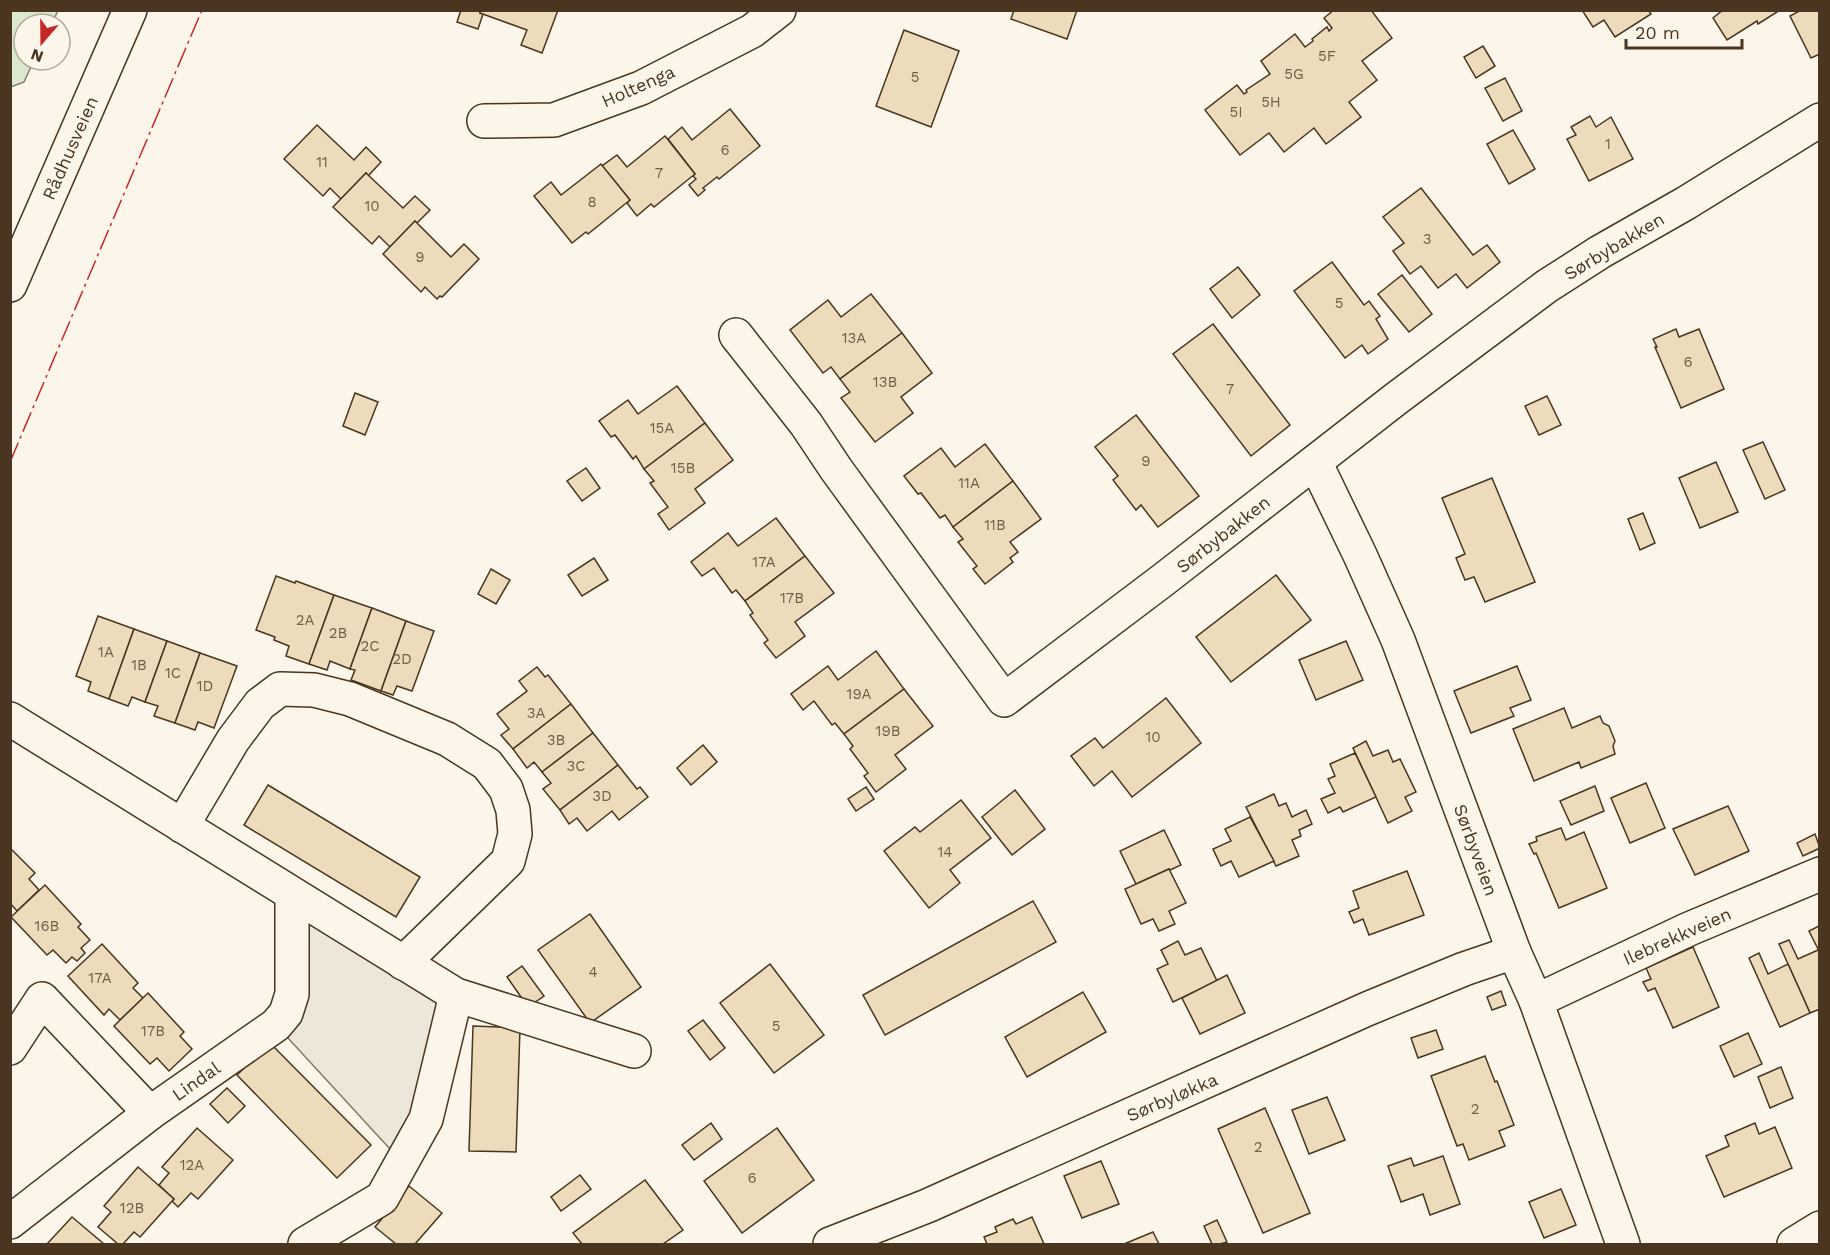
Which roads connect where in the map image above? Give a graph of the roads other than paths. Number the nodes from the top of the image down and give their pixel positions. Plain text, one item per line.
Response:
1 (130, 10) edge
2 (779, 10) edge
3 (1820, 120) edge
4 (484, 121) dead end
5 (10, 285) edge
6 (736, 335) dead end
7 (1315, 462) junction
8 (10, 719) edge
9 (182, 826) junction
10 (1820, 874) edge
11 (292, 895) junction
12 (1514, 952) junction
13 (403, 963) junction
14 (456, 995) junction
15 (1536, 1001) junction
16 (10, 1048) edge
17 (634, 1051) dead end
18 (150, 1113) junction
19 (10, 1222) edge
20 (1820, 1228) edge
21 (304, 1245) edge
22 (830, 1245) edge
23 (1623, 1245) edge
24 (1794, 1245) edge

1 - 5 street, Rådhusveien
2 - 4 street, Holtenga
3 - 7 street, Sørbybakken
6 - 7 street, Sørbybakken
7 - 12 street, Sørbyveien
8 - 9 street
9 - 11 street
9 - 13 street
10 - 15 street, Ilebrekkveien
11 - 13 street
11 - 18 street, Lindal
12 - 15 street, Sørbyveien
12 - 22 street, Sørbyløkka
13 - 14 street
14 - 17 street
14 - 21 street
15 - 23 street, Sørbyveien
16 - 18 street
18 - 19 street, Lindal
20 - 24 street

